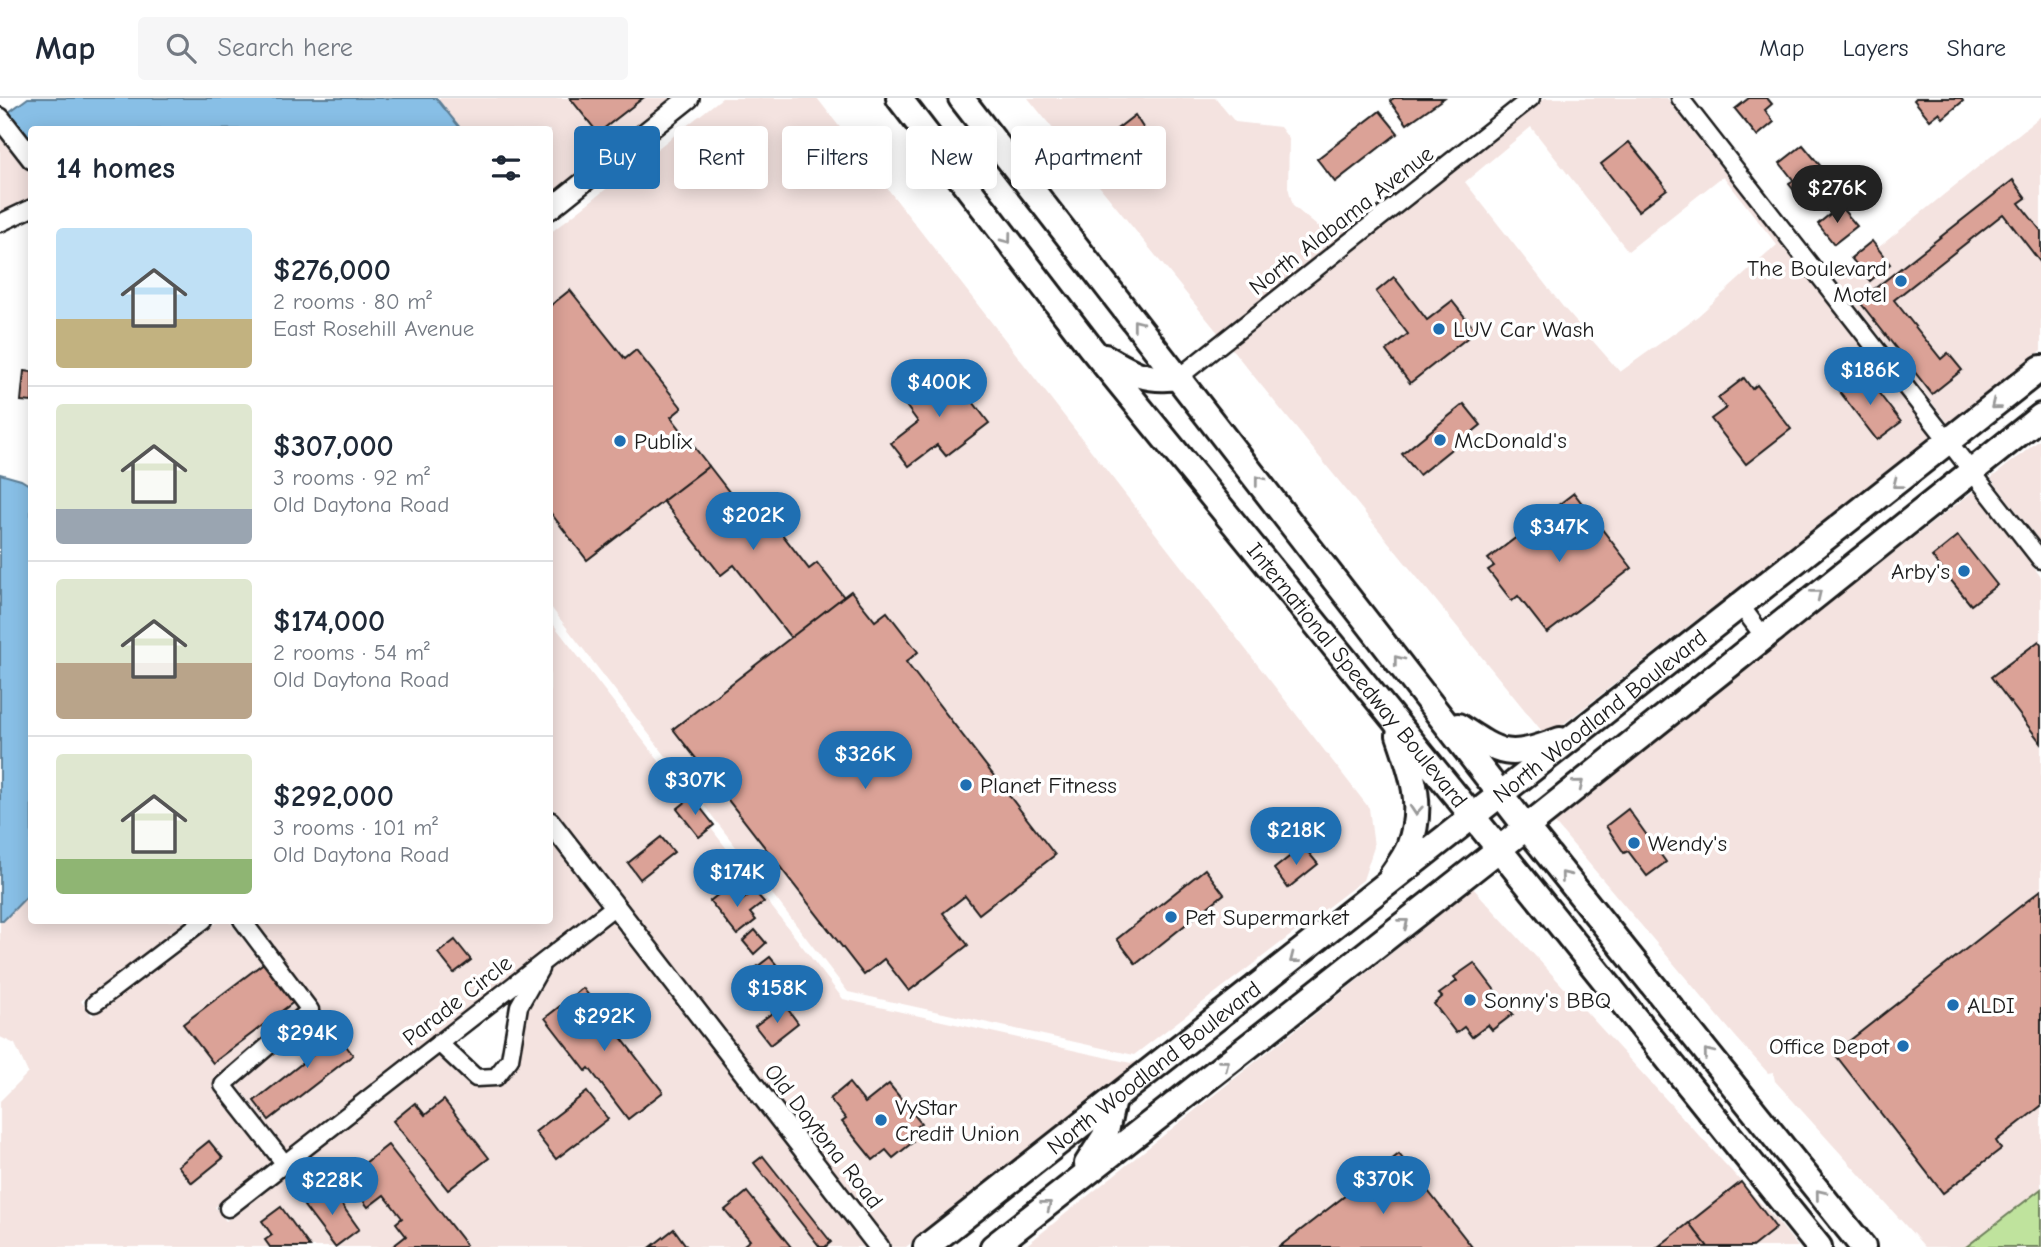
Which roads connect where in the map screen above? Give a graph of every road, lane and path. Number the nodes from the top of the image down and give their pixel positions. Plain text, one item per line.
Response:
1 (689, 98) edge
2 (899, 98) edge
3 (961, 98) edge
4 (1531, 98) edge
5 (1679, 98) edge
6 (0, 118) edge
7 (28, 154) edge
8 (553, 207) edge
9 (28, 210) edge
10 (0, 223) edge
11 (1091, 348) junction
12 (2041, 368) edge
13 (1179, 377) junction
14 (2041, 416) edge
15 (1950, 442) junction
16 (1972, 470) junction
17 (2041, 560) edge
18 (1741, 606) junction
19 (1764, 637) junction
20 (1440, 713) junction
21 (1394, 721) junction
22 (1577, 733) junction
23 (1502, 795) junction
24 (1474, 818) junction
25 (553, 826) edge
26 (1526, 827) junction
27 (1497, 850) junction
28 (1386, 886) junction
29 (615, 906) junction
30 (199, 924) edge
31 (245, 924) edge
32 (1628, 955) junction
33 (545, 960) junction
34 (1600, 977) junction
35 (95, 1003) dead end
36 (439, 1043) junction
37 (1113, 1100) junction
38 (1751, 1106) junction
39 (1732, 1141) junction
40 (285, 1164) junction
41 (1075, 1182) junction
42 (228, 1208) dead end
43 (931, 1245) edge
44 (879, 1247) edge
45 (993, 1247) edge
46 (1819, 1247) edge
47 (1863, 1247) edge

1 - 8 street
2 -> 11 main road, International Speedway Boulevard
13 -> 3 main road, International Speedway Boulevard
4 - 13 street, North Alabama Avenue
5 - 15 street
6 - 7 street
9 - 10 street
11 - 13 main road
11 - 21 main road, International Speedway Boulevard
12 -> 15 main road, North Woodland Boulevard
20 -> 13 main road, International Speedway Boulevard
14 - 16 main road, North Woodland Boulevard
15 - 16 street
15 -> 18 main road, North Woodland Boulevard
16 - 17 street
19 -> 16 main road, North Woodland Boulevard
18 - 19 street
18 - 22 main road, North Woodland Boulevard
26 -> 19 main road, North Woodland Boulevard
20 - 22 main road
20 - 23 main road, International Speedway Boulevard
21 - 24 main road, International Speedway Boulevard
21 -> 28 main road
22 - 23 main road, North Woodland Boulevard
23 - 24 main road, North Woodland Boulevard
23 - 26 main road, International Speedway Boulevard
24 - 27 main road, International Speedway Boulevard
24 - 28 main road, North Woodland Boulevard
25 - 29 street, Old Daytona Road
26 - 27 main road, North Woodland Boulevard
32 -> 26 main road, International Speedway Boulevard
27 - 34 main road, International Speedway Boulevard
41 -> 27 main road, North Woodland Boulevard
28 -> 37 main road, North Woodland Boulevard
29 - 33 street, Parade Circle
29 - 44 street, Old Daytona Road
30 - 35 street
31 - 40 street
32 - 34 main road
38 -> 32 main road, International Speedway Boulevard
33 - 36 street, Parade Circle
33 - 36 street
34 - 39 main road, International Speedway Boulevard
36 - 40 street, Parade Circle
37 - 41 main road
37 - 43 main road, North Woodland Boulevard
38 - 39 main road
47 -> 38 main road, International Speedway Boulevard
39 - 46 main road, International Speedway Boulevard
40 - 42 street, Parade Circle
45 -> 41 main road, North Woodland Boulevard

